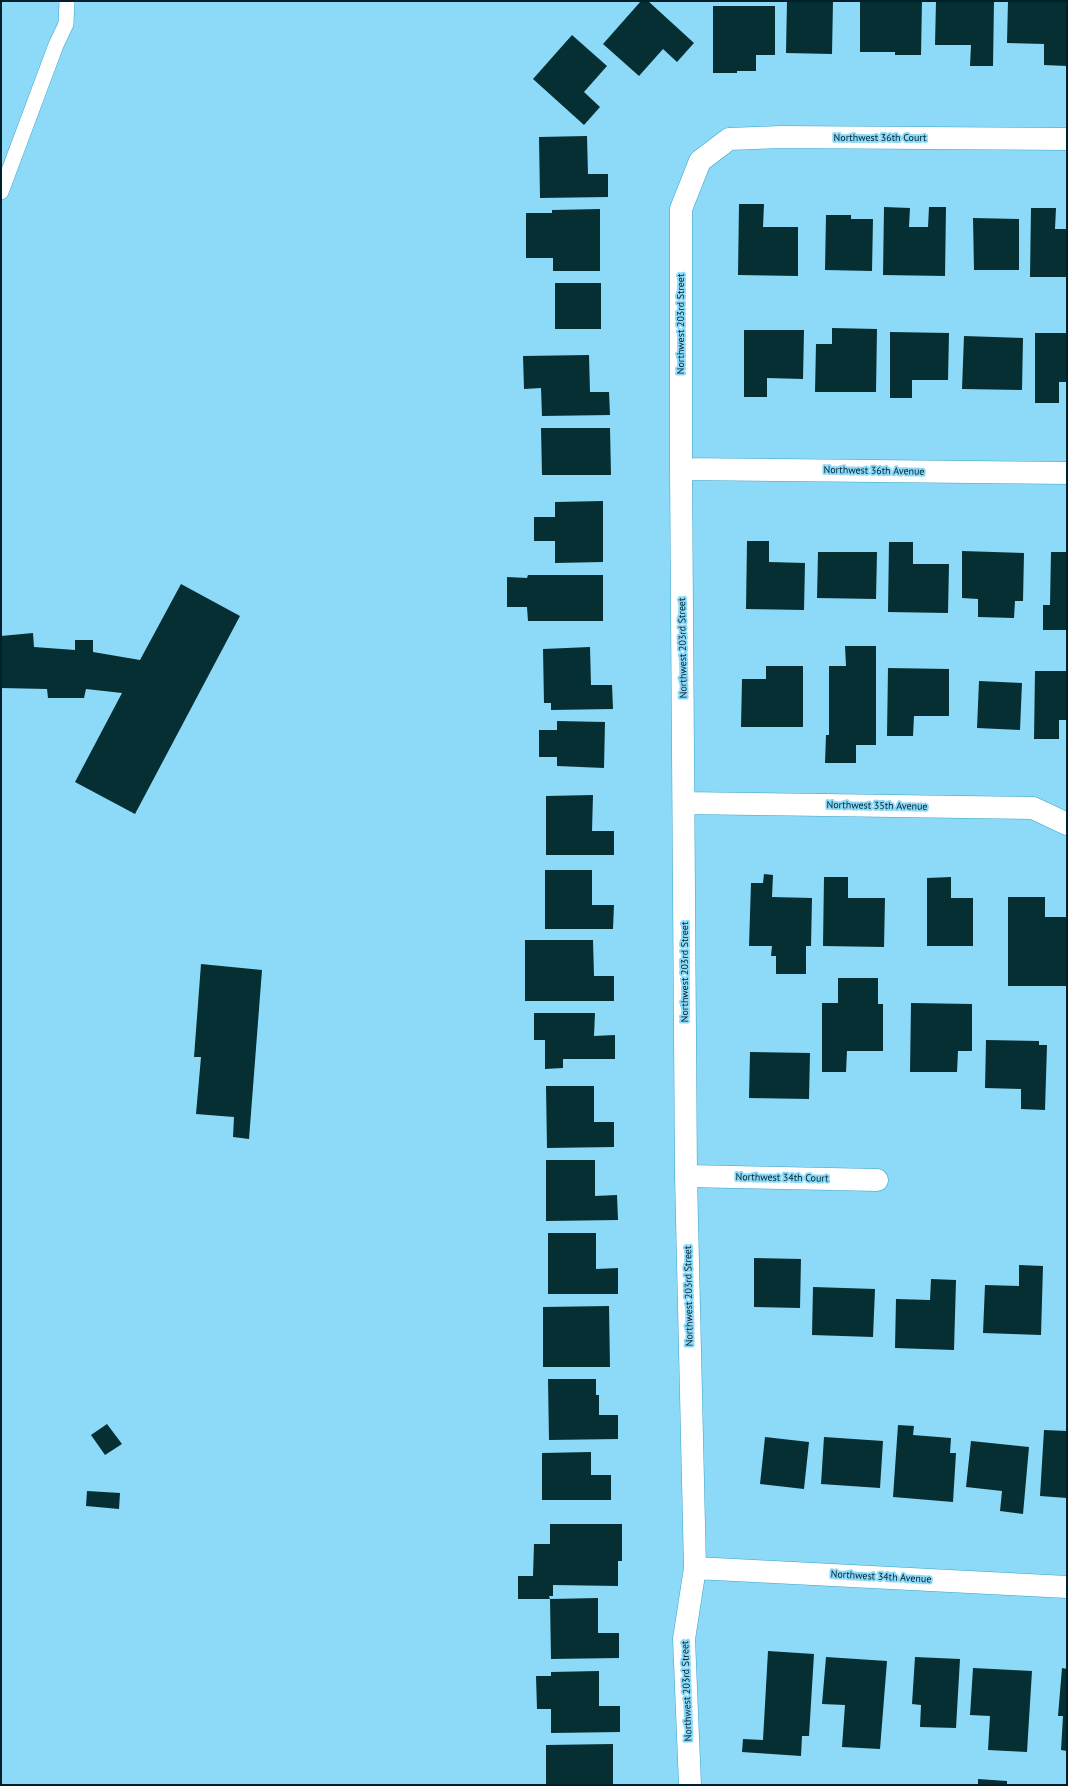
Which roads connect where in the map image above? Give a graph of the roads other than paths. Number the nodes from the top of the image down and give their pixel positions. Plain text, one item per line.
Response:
1 (67, 1) edge
2 (1067, 139) edge
3 (700, 161) joint
4 (1, 192) edge
5 (680, 469) junction
6 (1067, 473) edge
7 (684, 804) junction
8 (1067, 824) edge
9 (686, 1176) junction
10 (877, 1180) dead end
11 (695, 1568) junction
12 (1067, 1587) edge
13 (690, 1785) edge

1 - 4 lane
2 - 3 street, Northwest 36th Court
3 - 5 street, Northwest 203rd Street
5 - 6 street, Northwest 36th Avenue
5 - 7 street, Northwest 203rd Street
7 - 8 street, Northwest 35th Avenue
7 - 9 street, Northwest 203rd Street
9 - 10 street, Northwest 34th Court
9 - 11 street, Northwest 203rd Street
11 - 12 street, Northwest 34th Avenue
11 - 13 street, Northwest 203rd Street

